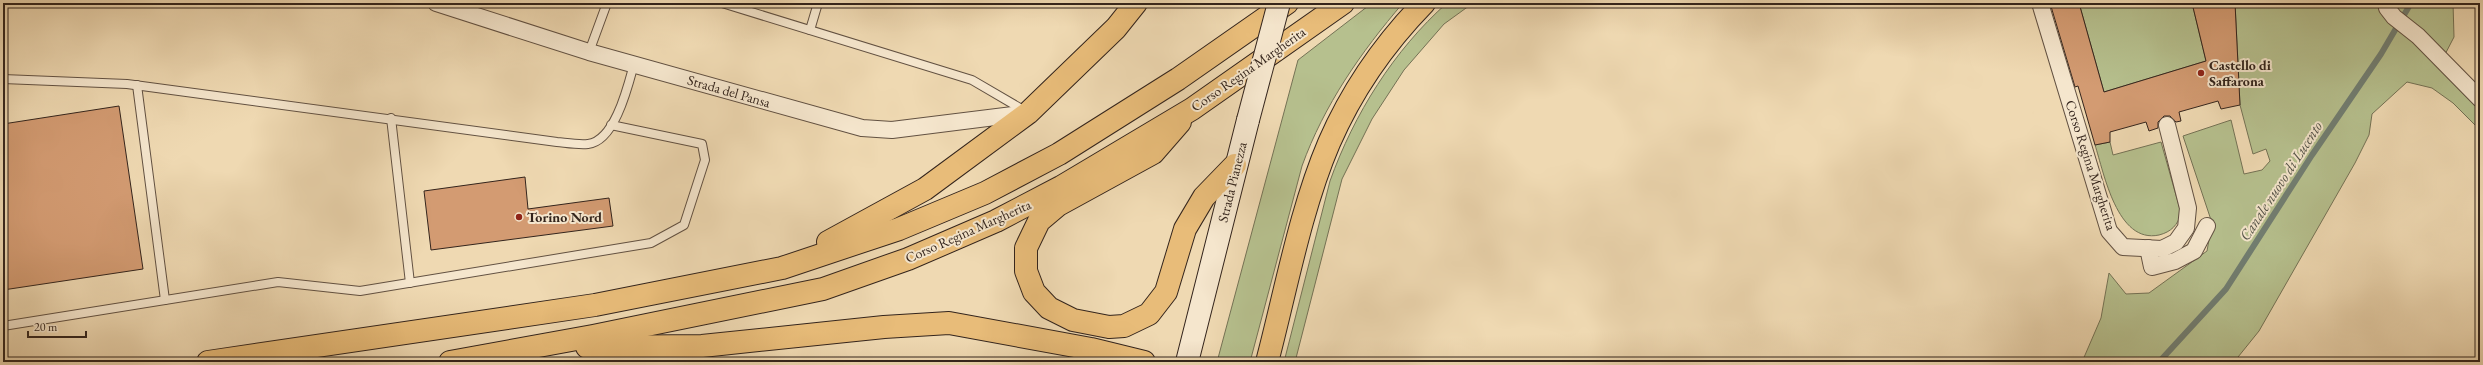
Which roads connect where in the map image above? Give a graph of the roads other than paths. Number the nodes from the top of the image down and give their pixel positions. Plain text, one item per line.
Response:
1 (436, 3) edge
2 (608, 3) edge
3 (722, 3) edge
4 (818, 3) edge
5 (1136, 3) edge
6 (1279, 3) edge
7 (1287, 3) edge
8 (1343, 3) edge
9 (1424, 3) edge
10 (2040, 3) edge
11 (2386, 3) edge
12 (810, 30) junction
13 (589, 52) junction
14 (634, 64) junction
15 (3, 79) edge
16 (137, 85) junction
17 (2480, 99) edge
18 (1192, 109) junction
19 (1028, 113) junction
20 (390, 118) junction
21 (611, 125) junction
22 (2167, 125) dead end
23 (1235, 165) junction
24 (2207, 226) dead end
25 (2148, 248) junction
26 (782, 268) junction
27 (410, 283) junction
28 (165, 300) junction
29 (3, 326) edge
30 (534, 348) junction
31 (1091, 349) junction
32 (208, 362) edge
33 (450, 362) edge
34 (1114, 362) edge
35 (1144, 362) edge
36 (1186, 362) edge
37 (1268, 362) edge

1 - 13 street, Strada del Pansa
2 - 13 lane
3 - 12 lane
4 - 12 lane
5 - 19 main road
6 - 23 main road, Strada Pianezza, bridge
7 - 26 main road, Corso Regina Margherita
8 - 18 main road, Corso Regina Margherita
9 - 37 main road
10 - 25 street, Corso Regina Margherita
11 - 17 street
12 - 19 lane
13 - 14 street, Strada del Pansa
14 - 19 street, Strada del Pansa
14 - 21 lane
15 - 16 lane
16 - 20 lane
16 - 28 lane
18 - 23 main road
18 - 30 main road, Corso Regina Margherita
19 - 26 main road
20 - 21 lane
20 - 27 lane
21 - 27 lane
22 - 25 street, Corso Regina Margherita
23 - 36 main road, Strada Pianezza
24 - 25 street
26 - 32 main road, Corso Regina Margherita
27 - 28 lane
28 - 29 lane
30 - 31 main road
30 - 33 main road
31 - 34 main road
31 - 35 main road

